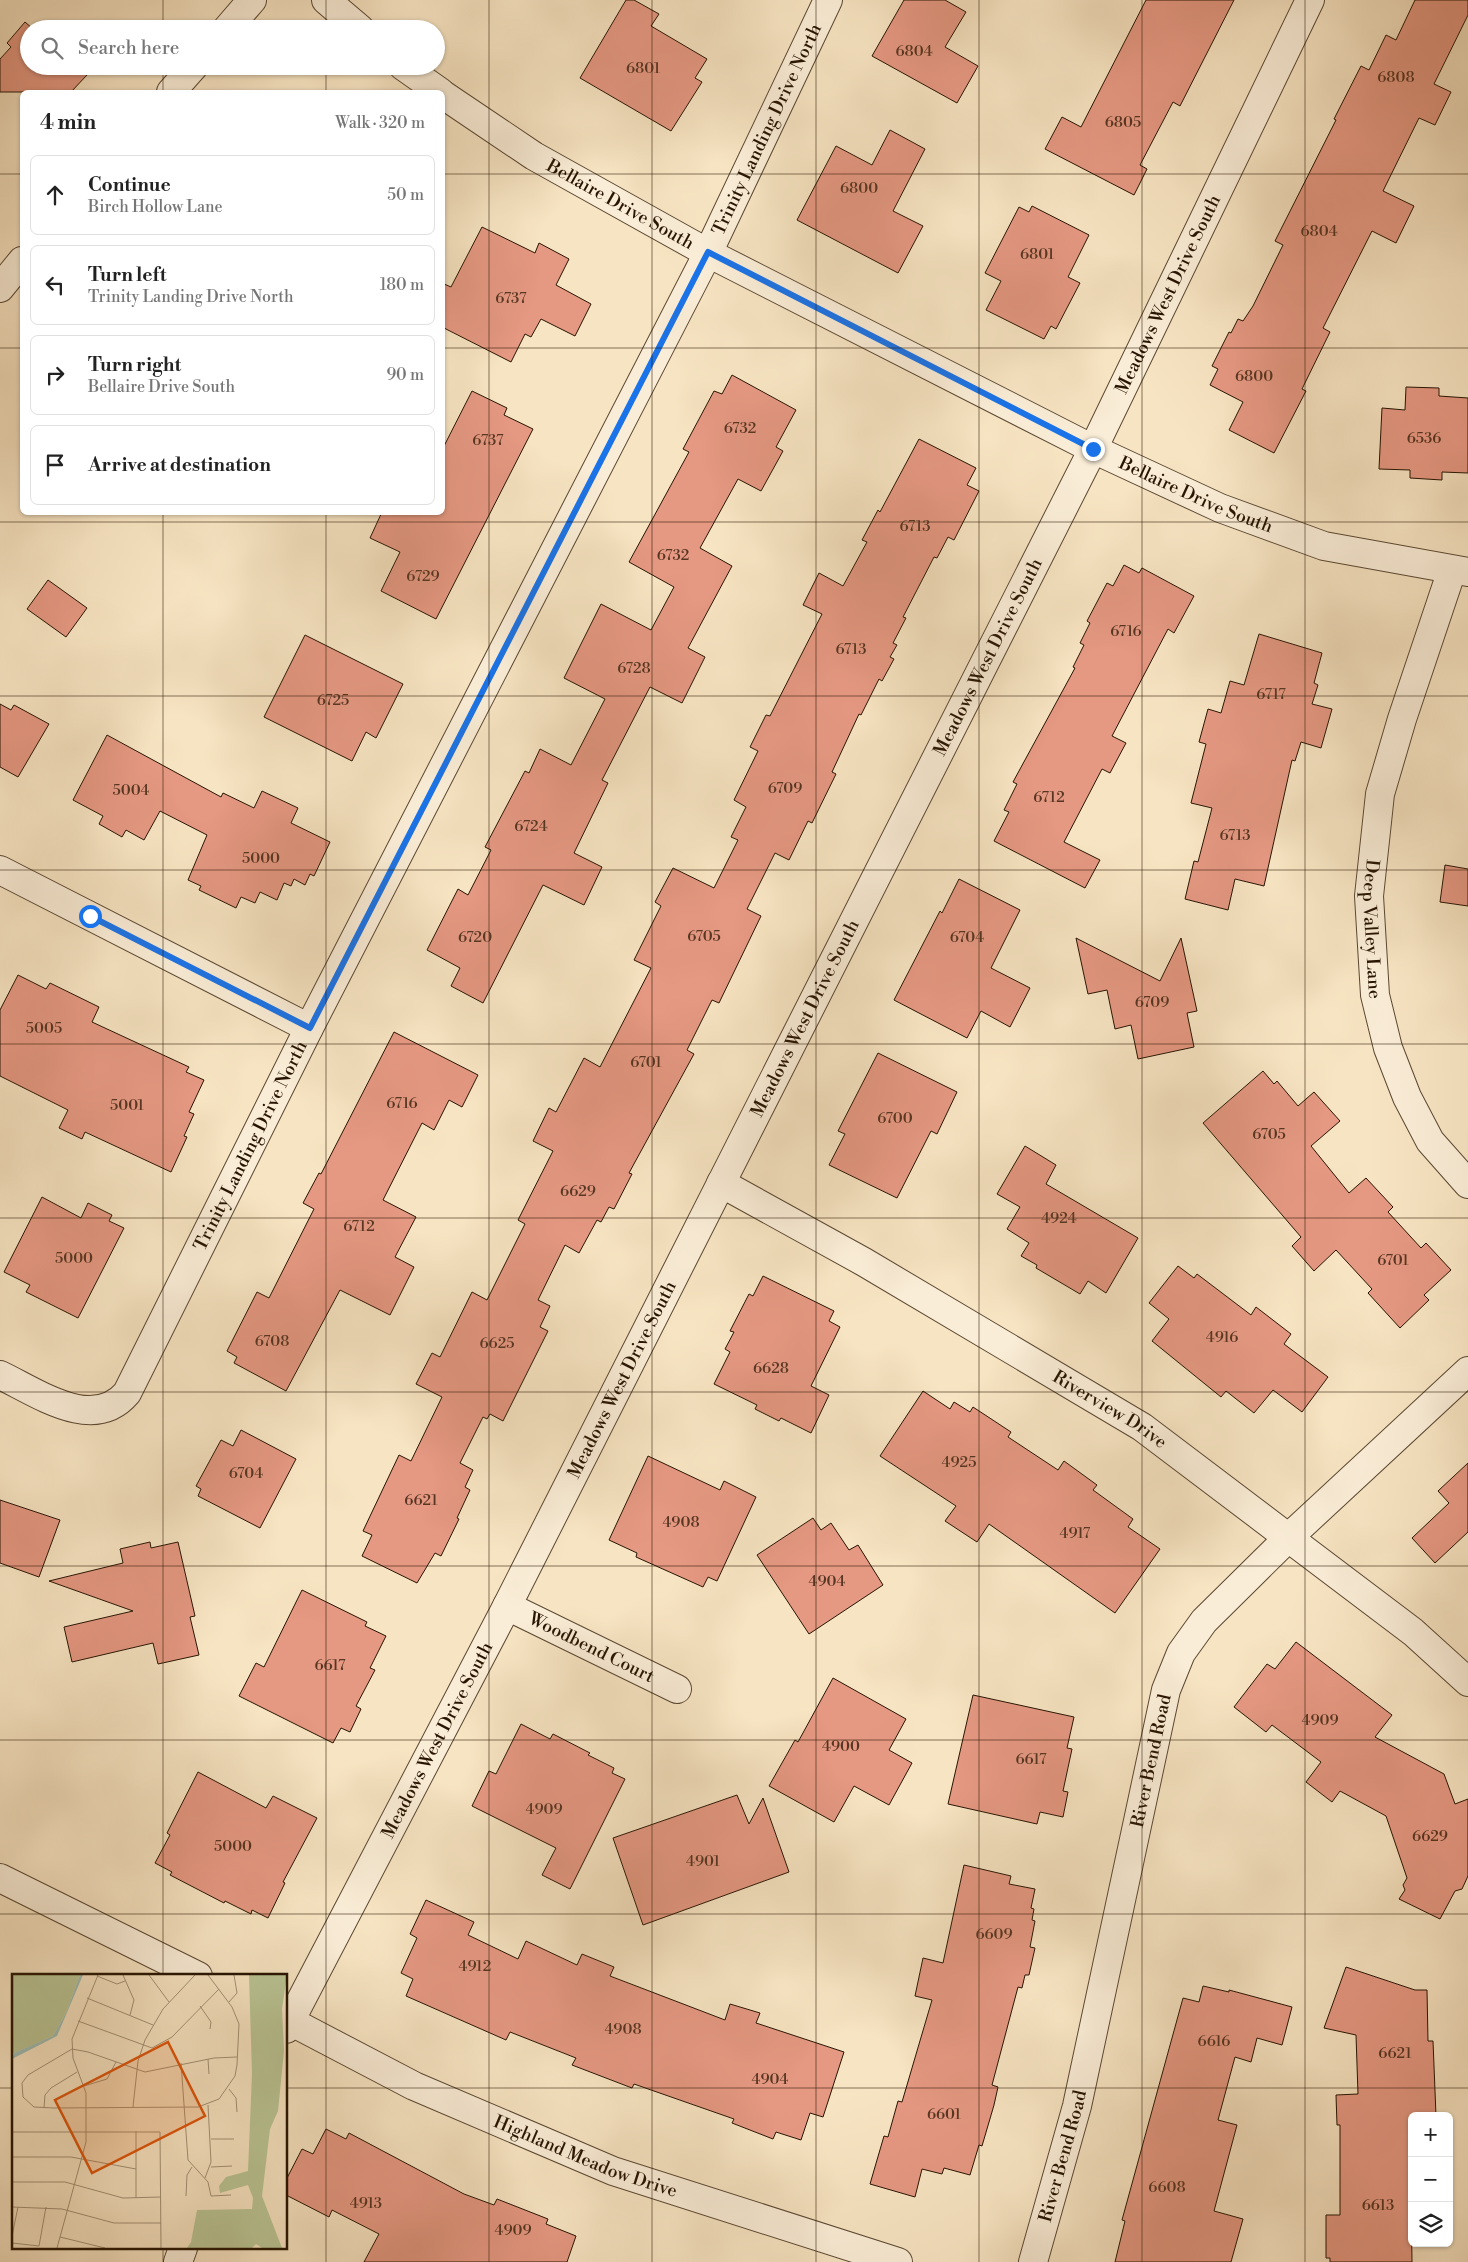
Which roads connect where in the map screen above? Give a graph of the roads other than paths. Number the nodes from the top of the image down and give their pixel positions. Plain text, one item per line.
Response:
1 (252, 0) edge
2 (326, 0) edge
3 (828, 0) edge
4 (1310, 0) edge
5 (235, 20) edge
6 (349, 20) edge
7 (186, 75) edge
8 (416, 75) edge
9 (173, 90) edge
10 (437, 90) edge
11 (445, 96) edge
12 (708, 252) junction
13 (20, 263) edge
14 (0, 288) edge
15 (1093, 449) junction
16 (1460, 571) edge
17 (0, 870) edge
18 (310, 1028) junction
19 (721, 1183) junction
20 (1468, 1184) edge
21 (1468, 1371) edge
22 (0, 1375) edge
23 (1288, 1538) junction
24 (507, 1606) junction
25 (1468, 1682) edge
26 (677, 1689) dead end
27 (0, 1878) edge
28 (194, 1974) edge
29 (288, 2021) edge
30 (288, 2023) edge
31 (182, 2250) edge
32 (178, 2262) edge
33 (898, 2262) edge
34 (1033, 2262) edge

1 - 5 street
2 - 6 street
3 - 12 street, Trinity Landing Drive North
4 - 15 street, Meadows West Drive South
7 - 9 street
8 - 10 street, Bellaire Drive South
11 - 12 street, Bellaire Drive South
12 - 15 street, Bellaire Drive South
12 - 18 street, Trinity Landing Drive North
13 - 14 street
15 - 16 street, Bellaire Drive South
15 - 19 street, Meadows West Drive South
16 - 20 street, Deep Valley Lane
17 - 18 street
18 - 22 street, Trinity Landing Drive North
19 - 23 street, Riverview Drive
19 - 24 street, Meadows West Drive South
21 - 23 street, River Bend Road
23 - 25 street, Riverview Drive
23 - 34 street, River Bend Road
24 - 26 street, Woodbend Court
24 - 29 street, Meadows West Drive South
27 - 28 street
30 - 33 street, Highland Meadow Drive
31 - 32 street

